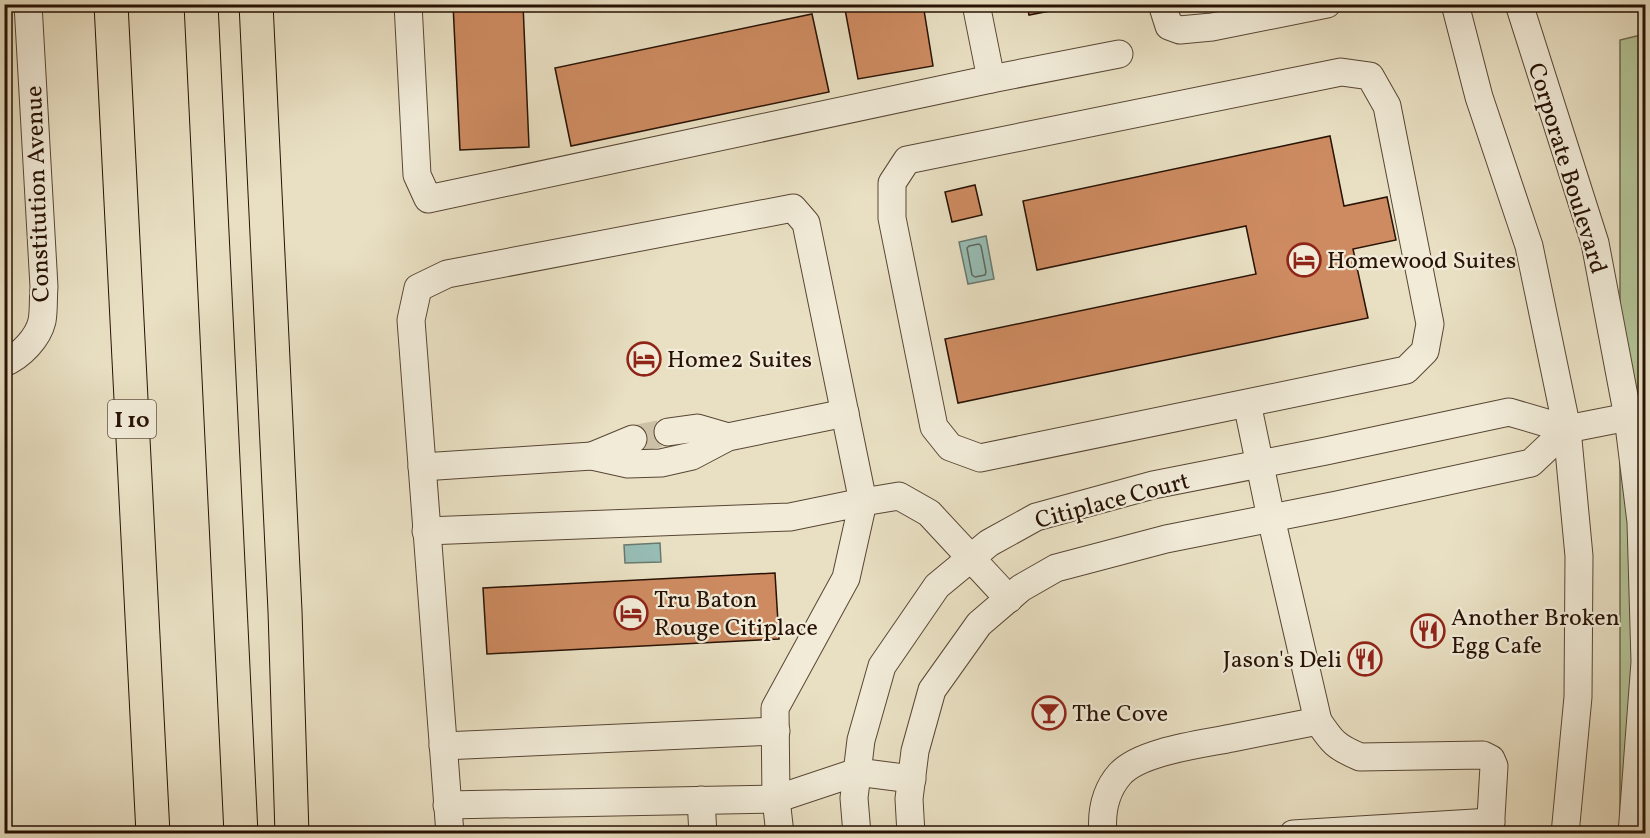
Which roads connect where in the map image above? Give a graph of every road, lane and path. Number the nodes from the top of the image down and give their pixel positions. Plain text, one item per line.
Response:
1 (28, 4) edge
2 (111, 4) edge
3 (201, 4) edge
4 (256, 4) edge
5 (408, 4) edge
6 (976, 4) edge
7 (1162, 4) edge
8 (1326, 4) edge
9 (1455, 4) edge
10 (1519, 4) edge
11 (1119, 54) dead end
12 (992, 79) junction
13 (4, 363) edge
14 (1247, 403) junction
15 (845, 413) junction
16 (1628, 417) junction
17 (1567, 429) junction
18 (668, 432) tunnel mouth
19 (728, 437) junction
20 (633, 439) tunnel mouth
21 (592, 456) junction
22 (1260, 464) junction
23 (422, 467) junction
24 (863, 502) junction
25 (1271, 518) junction
26 (426, 531) junction
27 (971, 558) junction
28 (1009, 599) junction
29 (1318, 721) junction
30 (776, 731) junction
31 (443, 746) junction
32 (857, 772) junction
33 (912, 778) junction
34 (776, 799) junction
35 (701, 800) junction
36 (447, 805) junction
37 (1490, 828) edge
38 (153, 834) edge
39 (240, 834) edge
40 (292, 834) edge
41 (450, 834) edge
42 (703, 834) edge
43 (780, 834) edge
44 (857, 834) edge
45 (911, 834) edge
46 (1103, 834) edge
47 (1293, 834) edge
48 (1565, 834) edge
49 (1632, 834) edge

1 - 13 street, Constitution Avenue
2 - 38 highway, I 10
3 - 39 highway
4 - 40 highway
5 - 12 street
6 - 12 street
7 - 8 street
9 - 17 street
10 - 16 street, Corporate Boulevard
11 - 12 street
14 - 14 street
14 - 22 street
15 - 19 street
15 - 23 street
15 - 24 street
16 - 17 street, Citiplace Court
16 - 49 street, Corporate Boulevard
17 - 22 street, Citiplace Court
17 - 25 street
17 - 48 street
18 - 19 street
19 - 21 street
20 - 21 street
21 - 23 street
22 - 25 street
22 - 27 street, Citiplace Court
23 - 26 street
24 - 26 street
24 - 27 street
24 - 30 street
25 - 28 street
25 - 29 street
26 - 31 street
27 - 28 street
27 - 32 street, Citiplace Court
28 - 33 street
29 - 37 street
29 - 46 street
30 - 31 street
30 - 34 street
31 - 36 street
32 - 33 street
32 - 34 street
32 - 44 street, Citiplace Court
33 - 45 street
34 - 35 street
34 - 43 street
35 - 36 street
35 - 42 street
36 - 41 street
37 - 47 street

